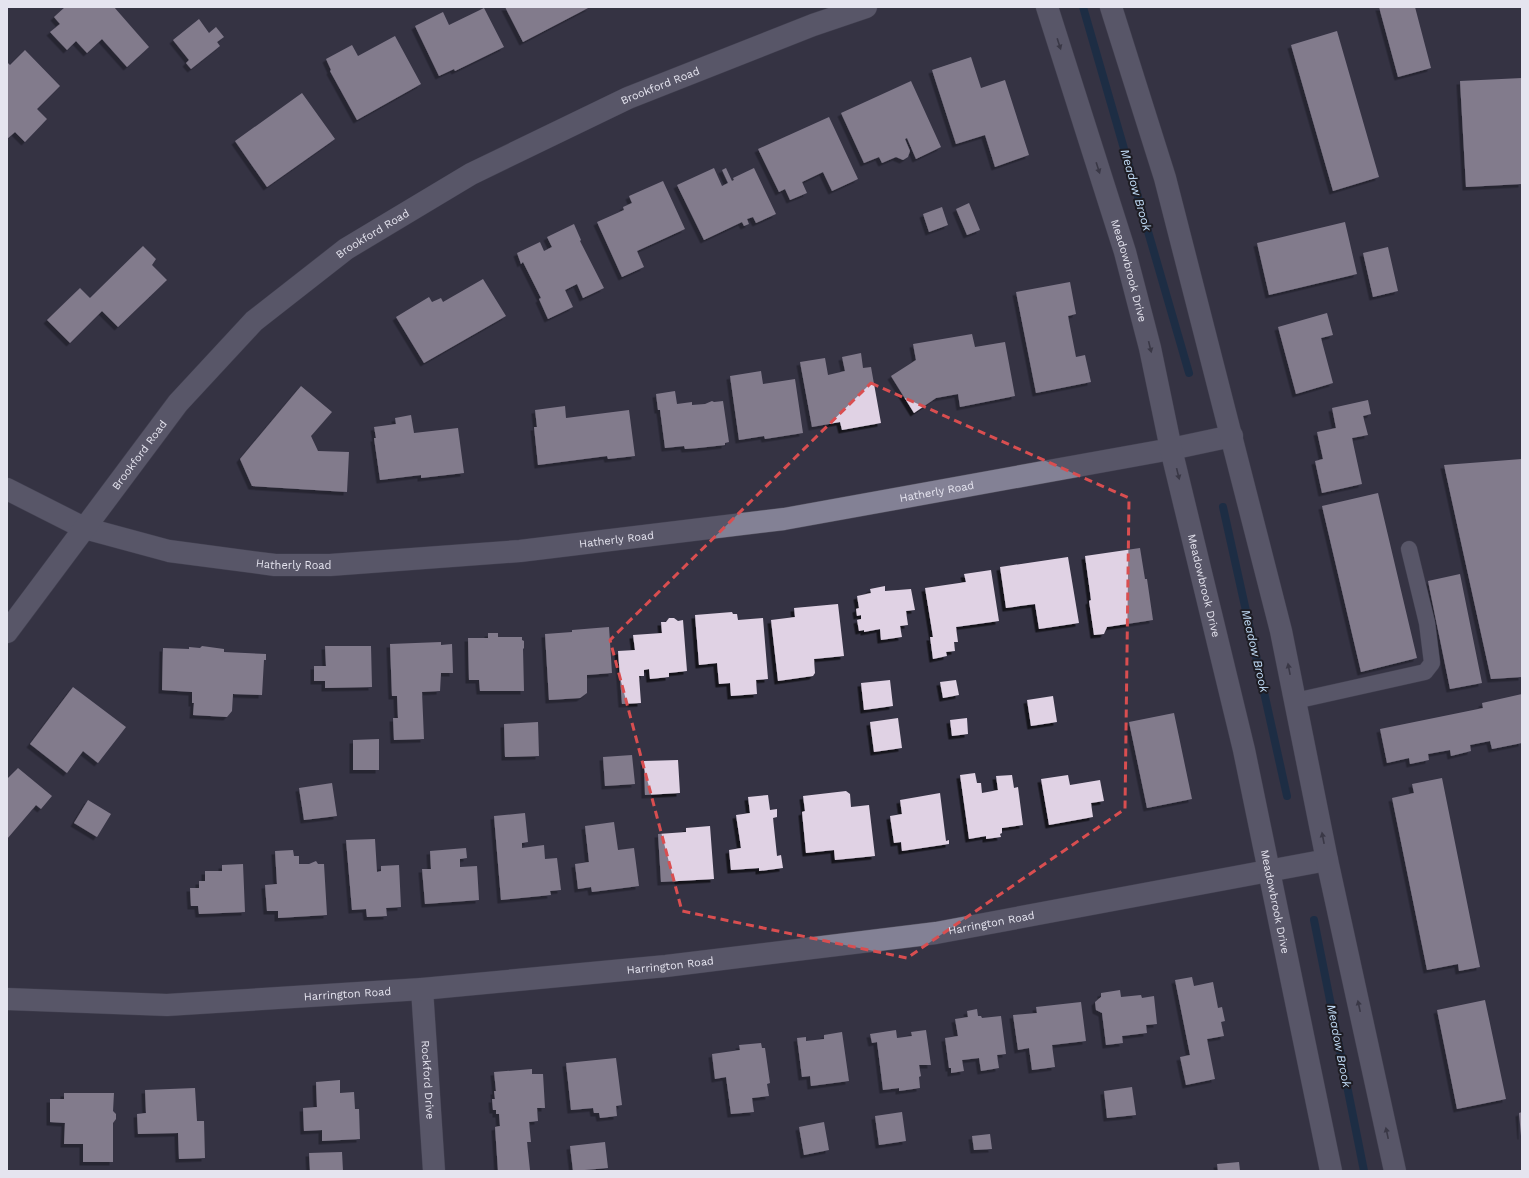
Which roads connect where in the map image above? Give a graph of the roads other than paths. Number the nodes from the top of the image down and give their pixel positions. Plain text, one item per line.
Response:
1 (866, 7) edge
2 (1047, 7) edge
3 (1111, 7) edge
4 (1232, 436) junction
5 (1172, 449) junction
6 (7, 489) edge
7 (84, 528) junction
8 (1410, 549) dead end
9 (7, 632) edge
10 (1295, 701) junction
11 (1327, 860) junction
12 (1269, 871) junction
13 (422, 989) junction
14 (7, 1000) edge
15 (434, 1171) edge
16 (1331, 1171) edge
17 (1395, 1171) edge

1 - 7 street, Brookford Road
2 -> 5 street, Meadowbrook Drive
3 - 4 street
4 - 5 street, Hatherly Road
10 -> 4 street
5 - 7 street, Hatherly Road
5 -> 12 street, Meadowbrook Drive
6 - 7 street, Hatherly Road
7 - 9 street, Brookford Road
8 - 10 lane
11 -> 10 street
11 - 12 street, Harrington Road
17 -> 11 street
12 - 13 street, Harrington Road
12 - 16 street, Meadowbrook Drive
13 - 14 street, Harrington Road
13 - 15 street, Rockford Drive

